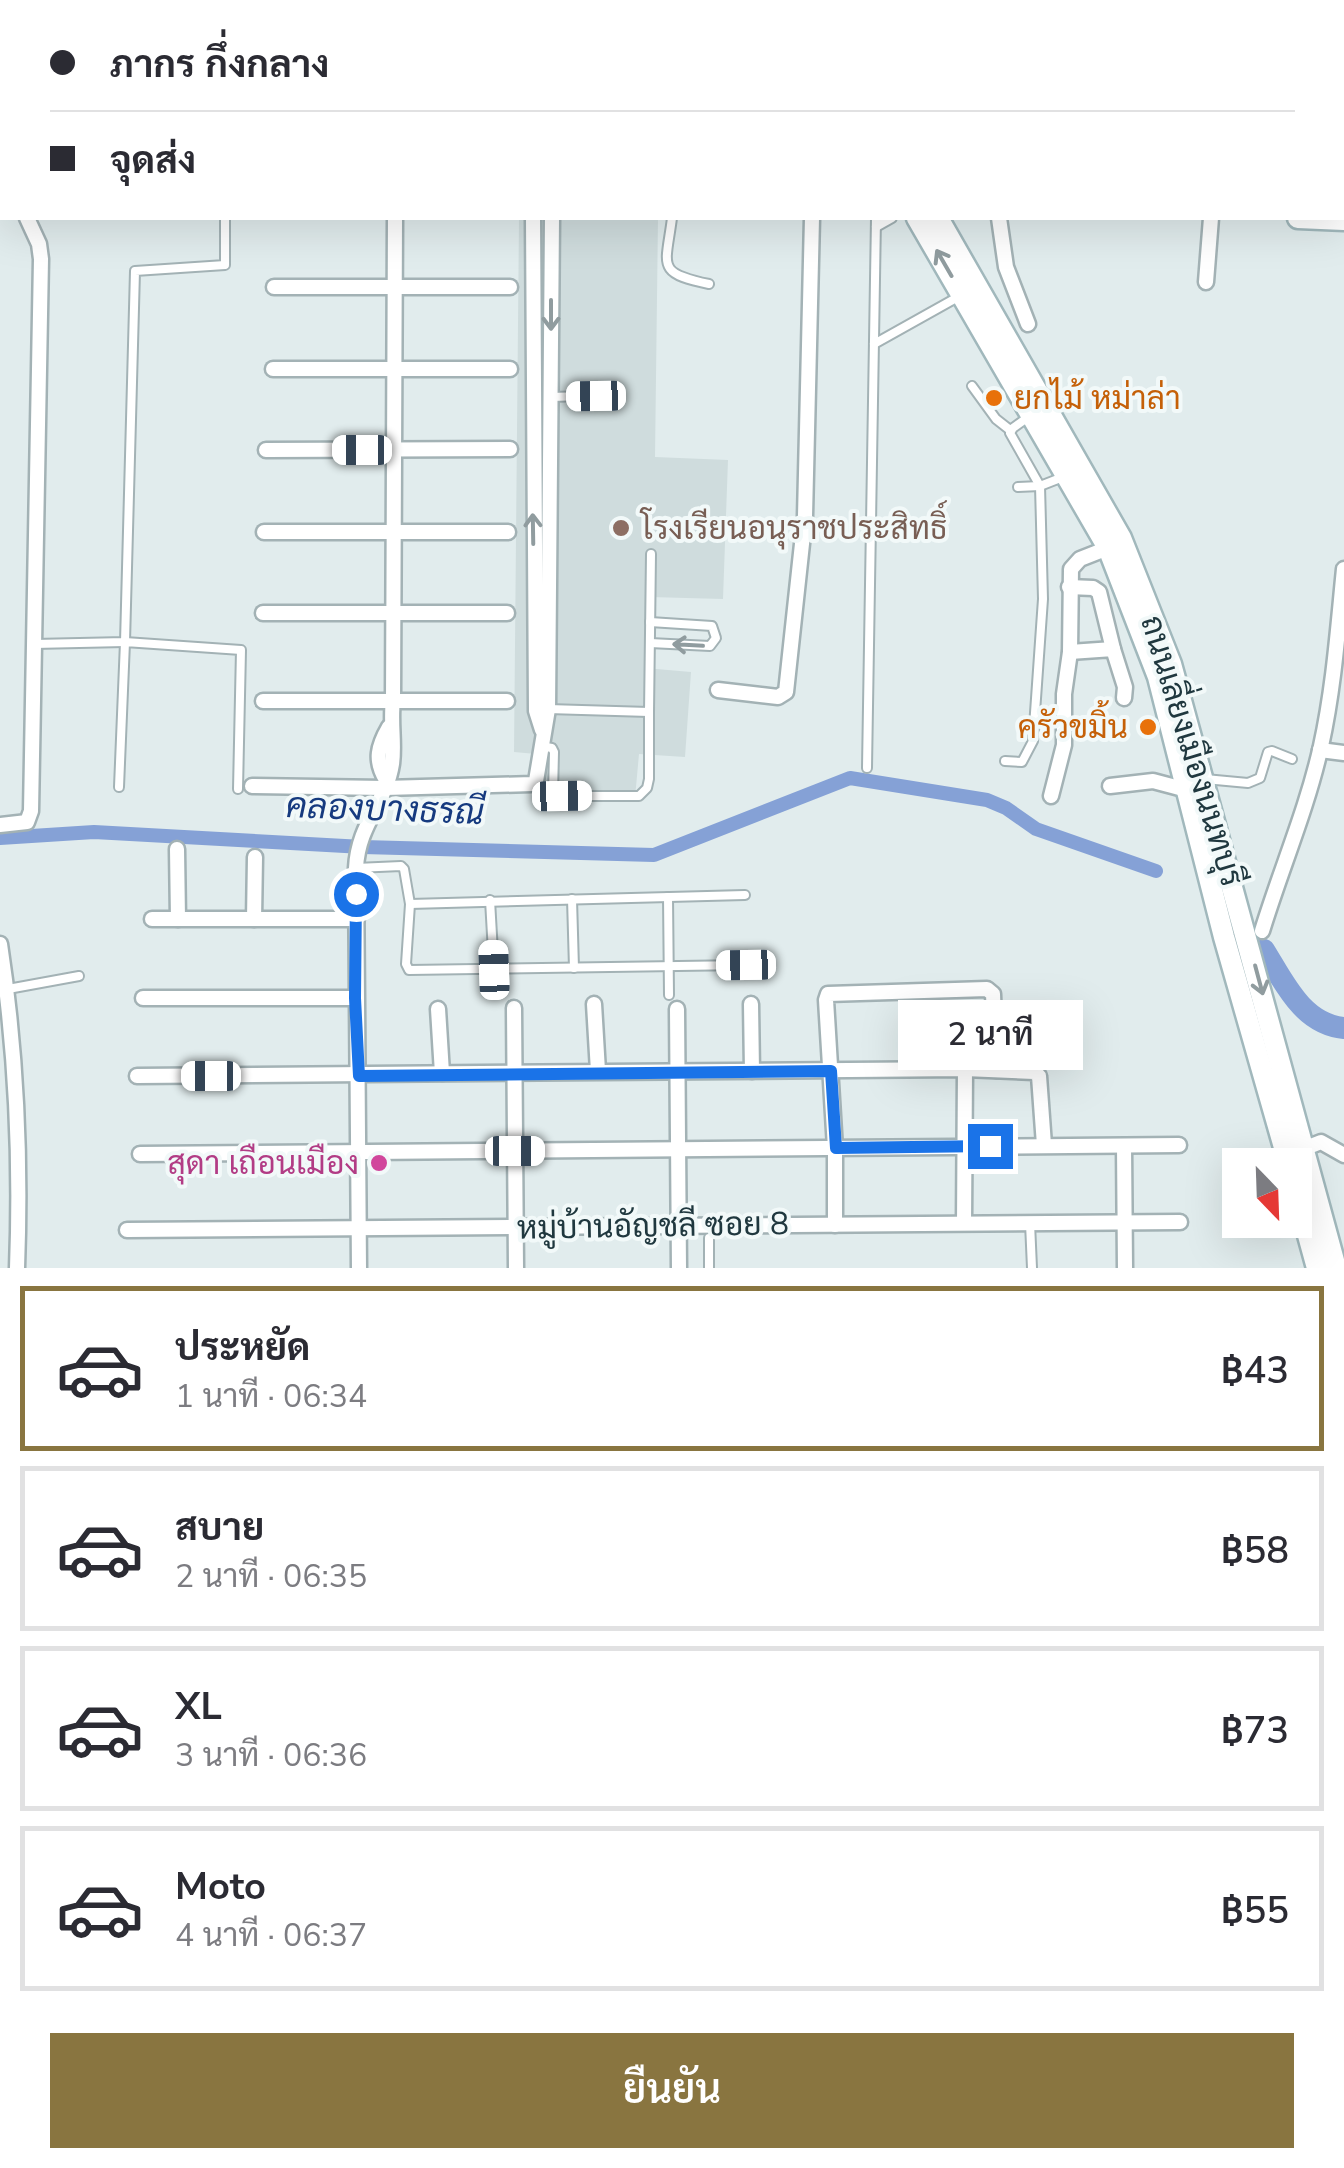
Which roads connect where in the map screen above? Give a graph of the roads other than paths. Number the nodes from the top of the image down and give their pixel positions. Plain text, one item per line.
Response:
1 (28, 220) edge
2 (225, 220) edge
3 (395, 220) edge
4 (533, 220) edge
5 (552, 220) edge
6 (672, 220) edge
7 (812, 220) edge
8 (918, 220) edge
9 (939, 220) edge
10 (999, 220) edge
11 (1211, 220) edge
12 (876, 222) edge
13 (1206, 282) dead end
14 (709, 284) dead end
15 (274, 287) dead end
16 (395, 287) junction
17 (510, 287) dead end
18 (962, 295) junction
19 (1028, 324) dead end
20 (874, 344) junction
21 (273, 369) dead end
22 (394, 369) junction
23 (510, 369) dead end
24 (972, 386) dead end
25 (618, 396) dead end
26 (532, 397) junction
27 (551, 397) junction
28 (1032, 415) junction
29 (1010, 430) junction
30 (266, 450) dead end
31 (394, 450) junction
32 (510, 450) dead end
33 (1067, 475) junction
34 (1040, 486) junction
35 (1018, 487) dead end
36 (264, 532) dead end
37 (394, 532) junction
38 (508, 532) dead end
39 (1108, 548) junction
40 (650, 554) dead end
41 (1344, 569) edge
42 (534, 573) junction
43 (551, 575) junction
44 (1069, 587) junction
45 (1343, 596) edge
46 (392, 613) junction
47 (507, 613) dead end
48 (263, 614) dead end
49 (650, 622) junction
50 (125, 642) junction
51 (650, 643) junction
52 (34, 644) junction
53 (1113, 649) junction
54 (1070, 652) junction
55 (718, 690) dead end
56 (1124, 698) dead end
57 (393, 700) junction
58 (263, 701) dead end
59 (507, 701) dead end
60 (548, 709) junction
61 (649, 712) junction
62 (541, 738) junction
63 (1320, 750) junction
64 (1344, 754) edge
65 (1292, 760) dead end
66 (1006, 761) dead end
67 (867, 768) dead end
68 (386, 784) junction
69 (1195, 784) junction
70 (1110, 786) dead end
71 (120, 787) dead end
72 (245, 788) joint
73 (1051, 796) dead end
74 (0, 825) edge
75 (177, 849) dead end
76 (356, 855) junction
77 (255, 857) dead end
78 (745, 896) dead end
79 (668, 898) junction
80 (572, 899) junction
81 (490, 900) junction
82 (410, 904) junction
83 (152, 919) dead end
84 (178, 919) junction
85 (254, 919) junction
86 (357, 920) junction
87 (1262, 931) dead end
88 (0, 944) edge
89 (746, 965) dead end
90 (668, 966) junction
91 (574, 968) junction
92 (494, 970) junction
93 (79, 976) dead end
94 (8, 990) junction
95 (143, 998) dead end
96 (355, 998) junction
97 (673, 1002) joint
98 (594, 1004) dead end
99 (751, 1004) dead end
100 (514, 1008) dead end
101 (438, 1009) dead end
102 (965, 1069) junction
103 (996, 1070) junction
104 (679, 1071) junction
105 (752, 1071) junction
106 (831, 1071) junction
107 (598, 1072) junction
108 (442, 1073) junction
109 (516, 1073) junction
110 (136, 1076) dead end
111 (359, 1076) junction
112 (1044, 1144) junction
113 (1179, 1145) dead end
114 (963, 1146) junction
115 (1124, 1146) junction
116 (836, 1148) junction
117 (1289, 1148) edge
118 (1294, 1148) edge
119 (1311, 1148) edge
120 (678, 1150) junction
121 (515, 1151) junction
122 (140, 1154) dead end
123 (358, 1154) junction
124 (1344, 1154) edge
125 (1312, 1201) edge
126 (1125, 1222) junction
127 (1180, 1222) dead end
128 (964, 1223) junction
129 (1030, 1223) junction
130 (835, 1224) junction
131 (678, 1226) junction
132 (516, 1227) junction
133 (127, 1230) dead end
134 (359, 1230) junction
135 (708, 1238) dead end
136 (1309, 1238) edge
137 (17, 1268) edge
138 (359, 1268) edge
139 (516, 1268) edge
140 (679, 1268) edge
141 (709, 1268) edge
142 (1032, 1268) edge
143 (1125, 1268) edge
144 (1317, 1268) edge
145 (1336, 1268) edge

1 - 52 street
2 - 50 lane
3 - 16 street
4 - 26 street
5 -> 27 street
6 - 14 lane
7 - 55 street
18 -> 8 main road, ถนนเลี่ยงเมืองนนทบุรี
9 - 69 main road, ถนนเลี่ยงเมืองนนทบุรี
10 - 19 street
11 - 13 street
12 - 20 lane
15 - 16 street
16 - 17 street
16 - 22 street
18 - 20 lane
18 - 28 main road, ถนนเลี่ยงเมืองนนทบุรี
20 - 67 lane
21 - 22 street
22 - 23 street
22 - 31 street
24 - 29 lane
25 - 27 lane
26 - 27 street
42 -> 26 street
27 - 43 street
28 - 29 lane
28 - 33 main road, ถนนเลี่ยงเมืองนนทบุรี
29 - 34 lane
30 - 31 street
31 - 32 street
31 - 37 street
33 - 34 lane
33 - 39 main road, ถนนเลี่ยงเมืองนนทบุรี
34 - 35 lane
34 - 66 lane
36 - 37 street
37 - 38 street
37 - 46 street
39 - 44 street
39 - 69 main road, ถนนเลี่ยงเมืองนนทบุรี
40 - 49 lane
41 - 45 street
42 - 43 street
42 - 62 street
43 - 60 street
44 - 53 street
44 - 54 street
45 - 63 street
46 - 47 street
46 - 48 street
46 - 57 street
49 - 51 lane
49 -> 51 lane
50 - 52 lane
50 - 71 lane
50 - 72 lane
51 - 61 lane
52 - 74 street
53 - 54 street
53 - 56 street
54 - 73 street
57 - 58 street
57 - 59 street
57 - 68 street
60 - 61 lane
60 - 62 street
61 - 62 lane
62 - 68 street
63 - 64 street
63 - 87 street
65 - 69 lane
68 - 72 street
68 - 76 street
69 - 70 street
69 - 117 main road, ถนนเลี่ยงเมืองนนทบุรี
69 -> 118 main road, ถนนเลี่ยงเมืองนนทบุรี
75 - 84 street
76 - 82 lane
76 - 86 street
77 - 85 street
78 - 79 lane
79 - 80 lane
79 - 90 lane
80 - 81 lane
80 - 91 lane
81 - 82 lane
81 - 92 lane
82 - 92 lane
83 - 84 street
84 - 85 street
85 - 86 street
86 - 96 street
88 - 94 street
89 - 90 lane
90 - 91 lane
90 - 97 lane
91 - 92 lane
93 - 94 lane
94 - 137 street
95 - 96 street
96 - 111 street
97 - 104 street
98 - 107 street
99 - 105 street
100 - 109 street
101 - 108 street
102 - 103 street
102 - 106 street
102 - 114 street
103 - 106 street
103 - 112 street
104 - 105 street
104 - 107 street
104 - 120 street
105 - 106 street
106 - 116 street
107 - 109 street
108 - 109 street
108 - 111 street
109 - 121 street
110 - 111 street
111 - 123 street
112 - 114 street
112 - 115 street
113 - 115 street
114 - 116 street
114 - 128 street
115 - 126 street
116 - 120 street
116 - 130 street
119 - 124 street
120 - 121 street
120 - 131 street
121 - 123 street
121 - 132 street
122 - 123 street
123 - 134 street
125 - 145 main road, ถนนเลี่ยงเมืองนนทบุรี
126 - 127 street, หมู่บ้านอัญชลี ซอย 8
126 - 129 street, หมู่บ้านอัญชลี ซอย 8
126 - 143 street
128 - 129 street, หมู่บ้านอัญชลี ซอย 8
128 - 130 street, หมู่บ้านอัญชลี ซอย 8
129 - 142 lane
130 - 131 street, หมู่บ้านอัญชลี ซอย 8
131 - 132 street, หมู่บ้านอัญชลี ซอย 8
131 - 140 street
132 - 134 street, หมู่บ้านอัญชลี ซอย 8
132 - 139 street
133 - 134 street, หมู่บ้านอัญชลี ซอย 8
134 - 138 street
135 - 141 lane
136 - 144 main road

